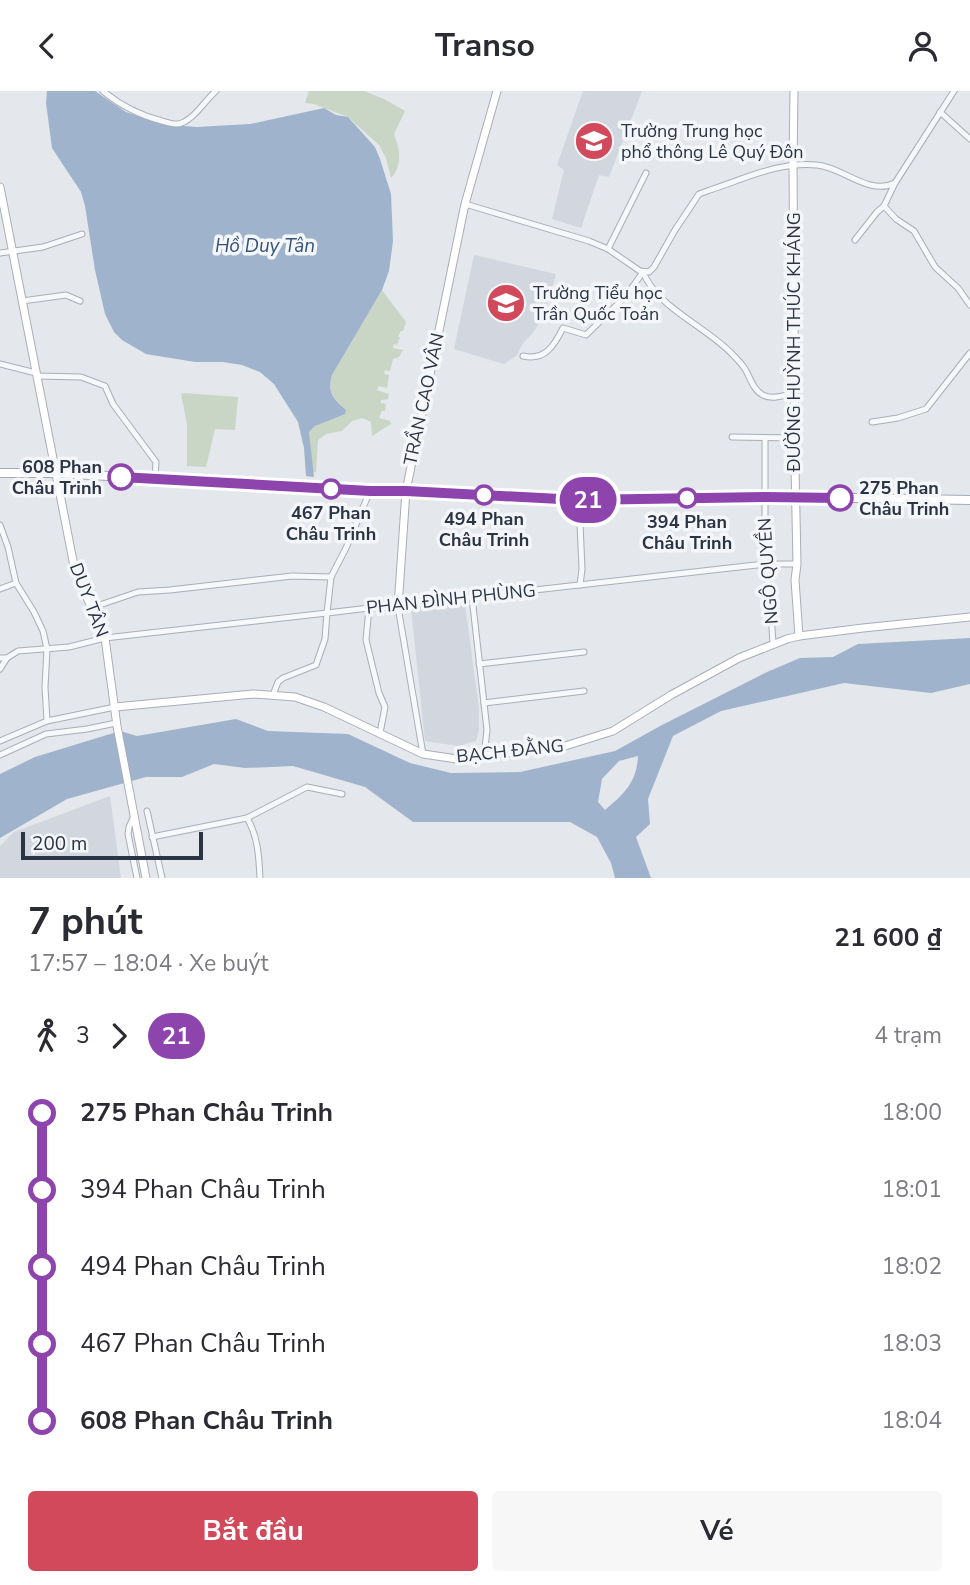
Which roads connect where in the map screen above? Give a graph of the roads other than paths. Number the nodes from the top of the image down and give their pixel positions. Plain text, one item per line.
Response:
1 (103, 91) edge
2 (216, 91) edge
3 (497, 91) edge
4 (794, 91) edge
5 (954, 91) edge
6 (940, 112) junction
7 (970, 139) edge
8 (793, 164) junction
9 (646, 173) dead end
10 (895, 183) junction
11 (0, 187) edge
12 (465, 204) junction
13 (884, 206) junction
14 (82, 234) dead end
15 (855, 240) dead end
16 (608, 249) junction
17 (13, 251) junction
18 (0, 253) edge
19 (643, 272) junction
20 (22, 301) junction
21 (80, 301) dead end
22 (970, 305) edge
23 (970, 353) edge
24 (523, 356) dead end
25 (0, 365) edge
26 (37, 375) junction
27 (795, 393) junction
28 (872, 422) dead end
29 (732, 437) dead end
30 (765, 438) junction
31 (795, 438) junction
32 (0, 473) edge
33 (56, 473) junction
34 (155, 479) junction
35 (370, 491) junction
36 (406, 491) junction
37 (765, 497) junction
38 (796, 497) junction
39 (579, 500) junction
40 (970, 501) edge
41 (0, 525) edge
42 (765, 564) junction
43 (797, 564) junction
44 (331, 577) junction
45 (16, 583) junction
46 (580, 585) junction
47 (0, 589) edge
48 (472, 597) junction
49 (398, 607) junction
50 (91, 608) junction
51 (369, 608) junction
52 (327, 613) junction
53 (970, 617) edge
54 (799, 636) junction
55 (105, 638) junction
56 (773, 645) junction
57 (47, 649) junction
58 (584, 652) dead end
59 (3, 658) edge
60 (480, 664) junction
61 (0, 669) edge
62 (584, 691) dead end
63 (273, 695) junction
64 (484, 703) junction
65 (115, 707) junction
66 (47, 721) junction
67 (117, 724) junction
68 (380, 733) junction
69 (0, 741) edge
70 (423, 754) junction
71 (0, 755) edge
72 (484, 756) junction
73 (342, 794) dead end
74 (146, 811) dead end
75 (134, 816) junction
76 (247, 818) junction
77 (152, 837) junction
78 (137, 878) edge
79 (146, 878) edge
80 (162, 878) edge
81 (260, 878) edge

1 - 2 street
3 - 12 street, TRẦN CAO VÂN
4 - 8 street, ĐƯỜNG HUỲNH THÚC KHÁNG
5 - 6 street
6 - 7 street
6 - 10 street
8 - 10 street
8 - 19 street
8 - 27 street, ĐƯỜNG HUỲNH THÚC KHÁNG
9 - 16 street
10 - 13 street
11 - 17 street, DUY TÂN
12 - 16 street
12 - 36 street, TRẦN CAO VÂN
13 - 15 street
13 - 22 street
14 - 17 street
16 - 19 street
17 - 18 street
17 - 20 street, DUY TÂN
19 - 24 street
19 - 27 street
20 - 21 street
20 - 26 street, DUY TÂN
23 - 28 street
25 - 26 street
26 - 33 street, DUY TÂN
26 - 34 street
27 - 31 street, ĐƯỜNG HUỲNH THÚC KHÁNG
29 - 30 street
30 - 31 street
30 - 37 street, NGÔ QUYỀN
31 - 38 street, ĐƯỜNG HUỲNH THÚC KHÁNG
32 - 33 main road
33 - 34 main road
33 - 50 street, DUY TÂN
34 - 35 main road
35 - 36 main road
35 - 44 street
36 - 39 main road
36 - 49 street, TRẦN CAO VÂN
37 - 38 main road
37 - 39 main road
37 - 42 street, NGÔ QUYỀN
38 - 40 main road
38 - 43 street, ĐƯỜNG HUỲNH THÚC KHÁNG
39 - 46 street
41 - 45 street
42 - 43 street, PHAN ĐÌNH PHÙNG
42 - 46 street, PHAN ĐÌNH PHÙNG
42 - 56 street, NGÔ QUYỀN
43 - 54 street, ĐƯỜNG HUỲNH THÚC KHÁNG
44 - 50 street
44 - 52 street
45 - 47 street
45 - 57 street
46 - 48 street, PHAN ĐÌNH PHÙNG
48 - 49 street, PHAN ĐÌNH PHÙNG
48 - 60 street
49 - 51 street, PHAN ĐÌNH PHÙNG
49 - 70 street, TRẦN CAO VÂN
50 - 55 street, DUY TÂN
51 - 52 street, PHAN ĐÌNH PHÙNG
51 - 68 street
52 - 55 street, PHAN ĐÌNH PHÙNG
52 - 63 street
53 - 54 street, BẠCH ĐẰNG
54 - 56 street, BẠCH ĐẰNG
55 - 57 street, PHAN ĐÌNH PHÙNG
55 - 65 street, DUY TÂN
56 - 72 street, BẠCH ĐẰNG
57 - 59 street, PHAN ĐÌNH PHÙNG
57 - 66 street
58 - 60 street
59 - 61 street
60 - 64 street
62 - 64 street
63 - 65 street, BẠCH ĐẰNG
63 - 68 street, BẠCH ĐẰNG
64 - 72 street
65 - 66 street, BẠCH ĐẰNG
65 - 67 street, DUY TÂN
66 - 69 street, BẠCH ĐẰNG
67 - 71 street
67 - 75 street, DUY TÂN
68 - 70 street, BẠCH ĐẰNG
70 - 72 street, BẠCH ĐẰNG
73 - 76 street
74 - 77 street
75 - 78 street
75 - 79 street, DUY TÂN
76 - 77 street
76 - 81 street
77 - 80 street

